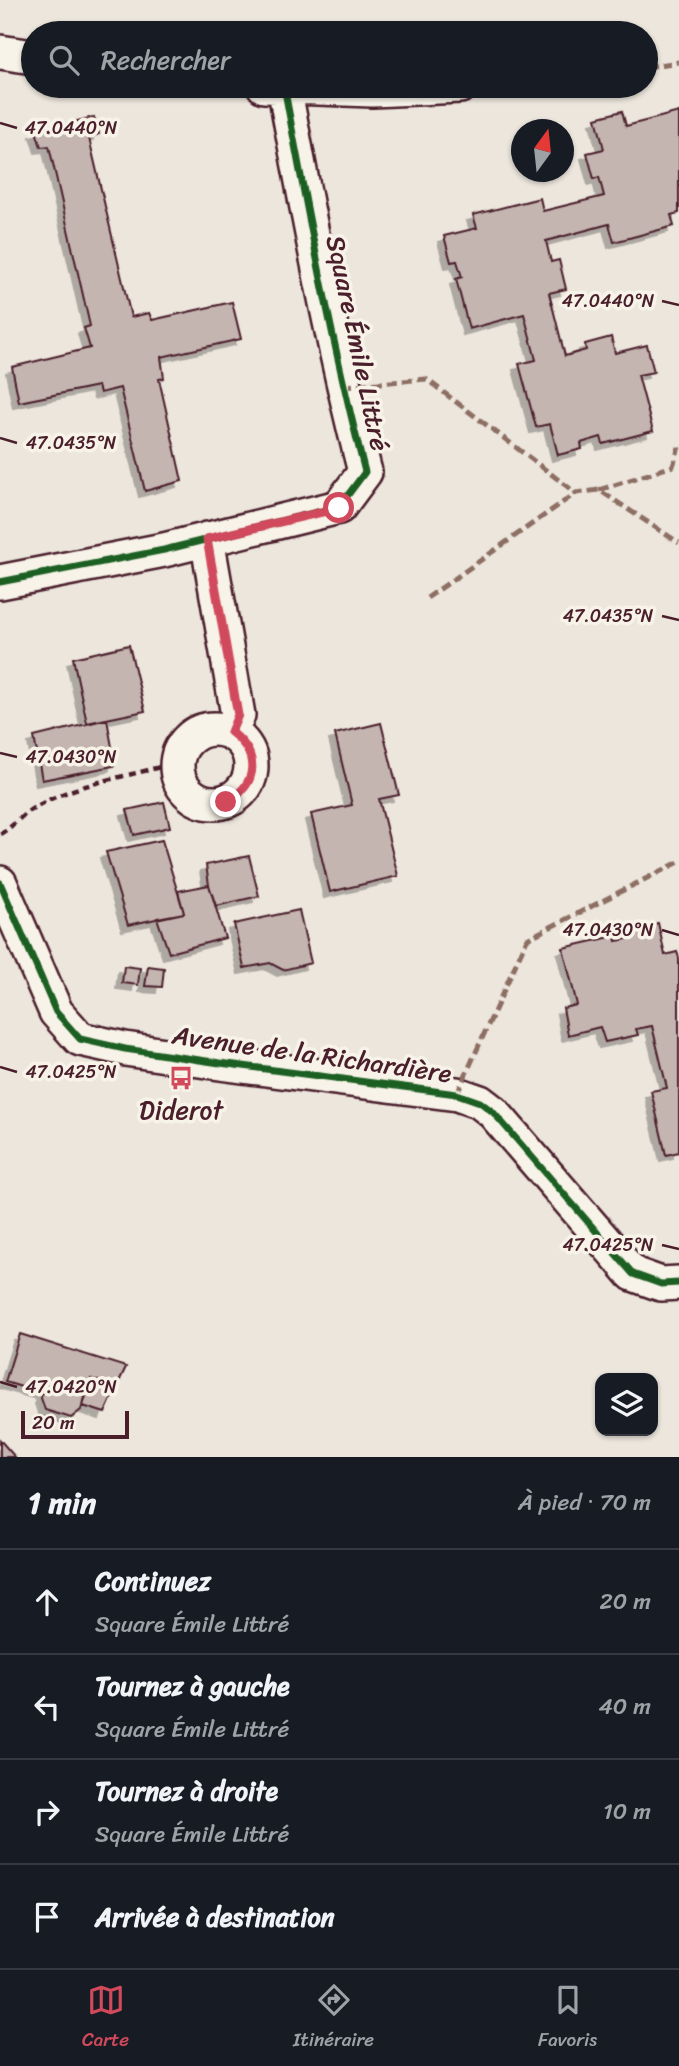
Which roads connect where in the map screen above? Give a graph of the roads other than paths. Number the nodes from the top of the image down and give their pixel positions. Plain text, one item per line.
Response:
1 (0, 52) edge
2 (21, 55) edge
3 (286, 98) edge
4 (207, 539) junction
5 (0, 582) edge
6 (231, 732) junction
7 (0, 883) edge
8 (679, 1283) edge

1 - 2 street
3 - 4 street, Square Émile Littré
4 - 5 street, Square Émile Littré
4 - 6 street
6 - 6 street
7 - 8 street, Avenue de la Richardière

